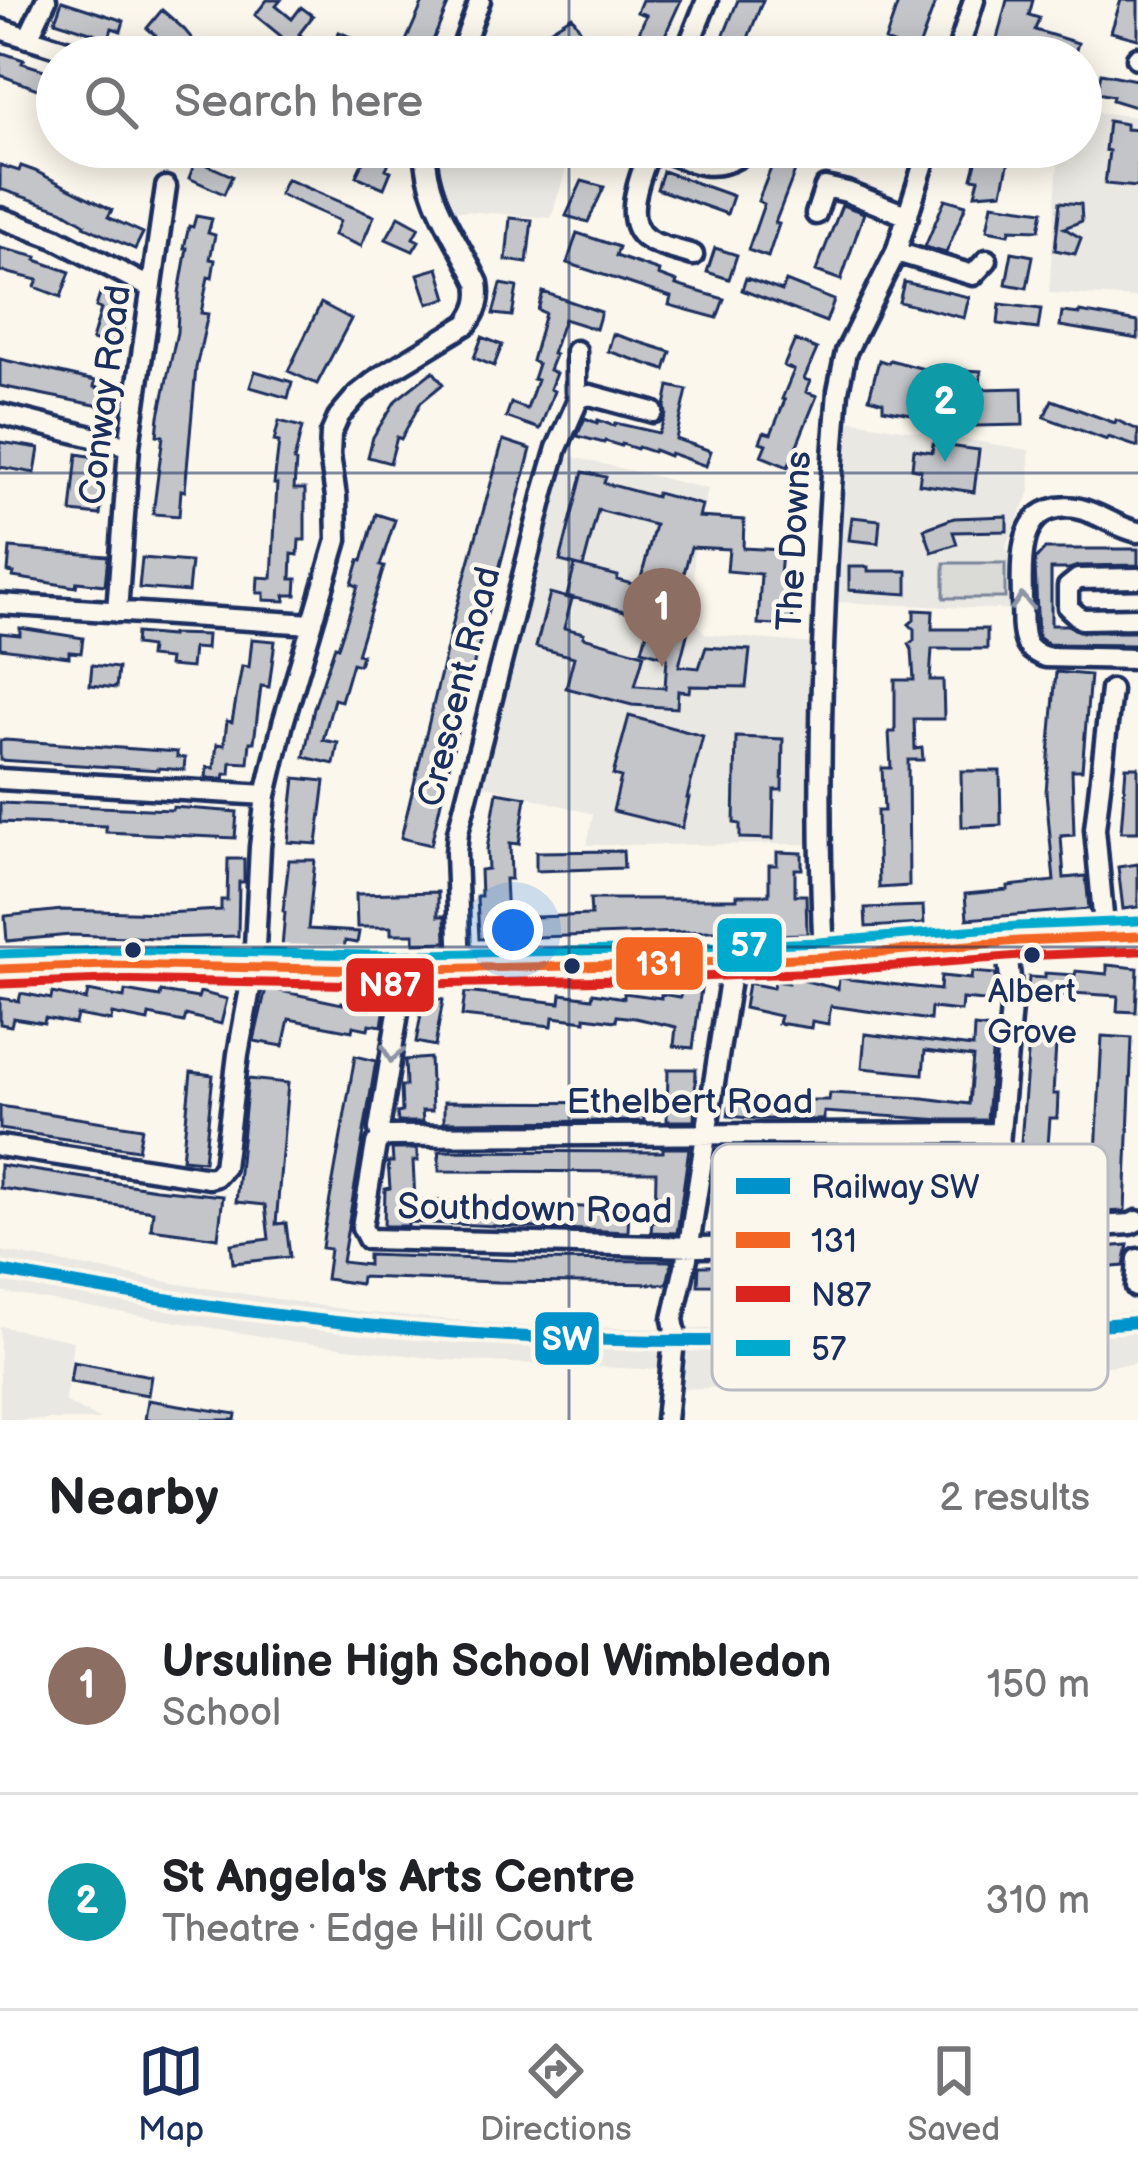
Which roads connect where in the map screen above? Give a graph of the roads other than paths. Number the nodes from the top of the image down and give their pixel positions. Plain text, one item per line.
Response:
1 (46, 0) edge
2 (480, 0) edge
3 (707, 0) edge
4 (974, 0) edge
5 (0, 29) edge
6 (467, 36) edge
7 (692, 36) edge
8 (963, 36) edge
9 (28, 38) junction
10 (36, 41) edge
11 (427, 168) edge
12 (644, 168) edge
13 (923, 168) edge
14 (166, 187) dead end
15 (816, 214) dead end
16 (908, 216) junction
17 (0, 218) edge
18 (896, 252) junction
19 (693, 255) dead end
20 (980, 276) dead end
21 (152, 288) junction
22 (576, 351) dead end
23 (579, 398) junction
24 (653, 412) dead end
25 (0, 414) edge
26 (129, 446) junction
27 (1138, 532) edge
28 (1138, 578) edge
29 (0, 604) edge
30 (117, 612) junction
31 (1138, 618) edge
32 (312, 624) junction
33 (1138, 659) edge
34 (1112, 690) dead end
35 (0, 779) edge
36 (266, 795) junction
37 (1138, 936) edge
38 (1105, 937) junction
39 (1006, 942) junction
40 (824, 957) junction
41 (733, 960) junction
42 (699, 962) junction
43 (254, 967) junction
44 (0, 969) edge
45 (460, 969) junction
46 (405, 970) junction
47 (726, 1012) junction
48 (1000, 1133) junction
49 (705, 1136) junction
50 (381, 1138) junction
51 (999, 1144) edge
52 (0, 1146) edge
53 (1138, 1221) edge
54 (1108, 1225) edge
55 (689, 1246) junction
56 (712, 1246) edge
57 (1138, 1258) edge
58 (1136, 1287) edge
59 (666, 1420) edge

1 - 9 street
2 - 6 street
3 - 7 street
4 - 8 street
5 - 9 street
9 - 10 street
11 - 32 street
12 - 19 street
13 - 16 street, The Downs
14 - 21 street, Conway Road
15 - 16 street
16 - 18 street, The Downs
17 - 21 street
18 - 20 street
18 - 40 street, The Downs
21 - 26 street, Conway Road
22 - 23 street
23 - 24 street
23 - 45 street, Crescent Road
25 - 26 street
26 - 30 street, Conway Road
33 -> 27 street
28 - 31 street
29 - 30 street
30 - 32 street
32 - 36 street
34 - 38 street
35 - 36 street
36 - 43 street
37 - 38 main road
38 - 39 main road
39 - 40 main road
39 - 48 street
40 - 41 main road
41 - 42 main road
41 - 47 street
42 - 45 main road
42 - 47 street
43 - 44 main road
43 - 46 main road
43 - 52 street
45 - 46 main road
46 -> 50 street
47 - 49 street
48 - 49 street, Ethelbert Road
48 - 51 street, Southdown Road
49 - 50 street, Ethelbert Road
49 - 55 street
50 - 55 street, Southdown Road
53 - 54 street
55 - 56 street, Southdown Road
55 - 59 street
57 - 58 street

